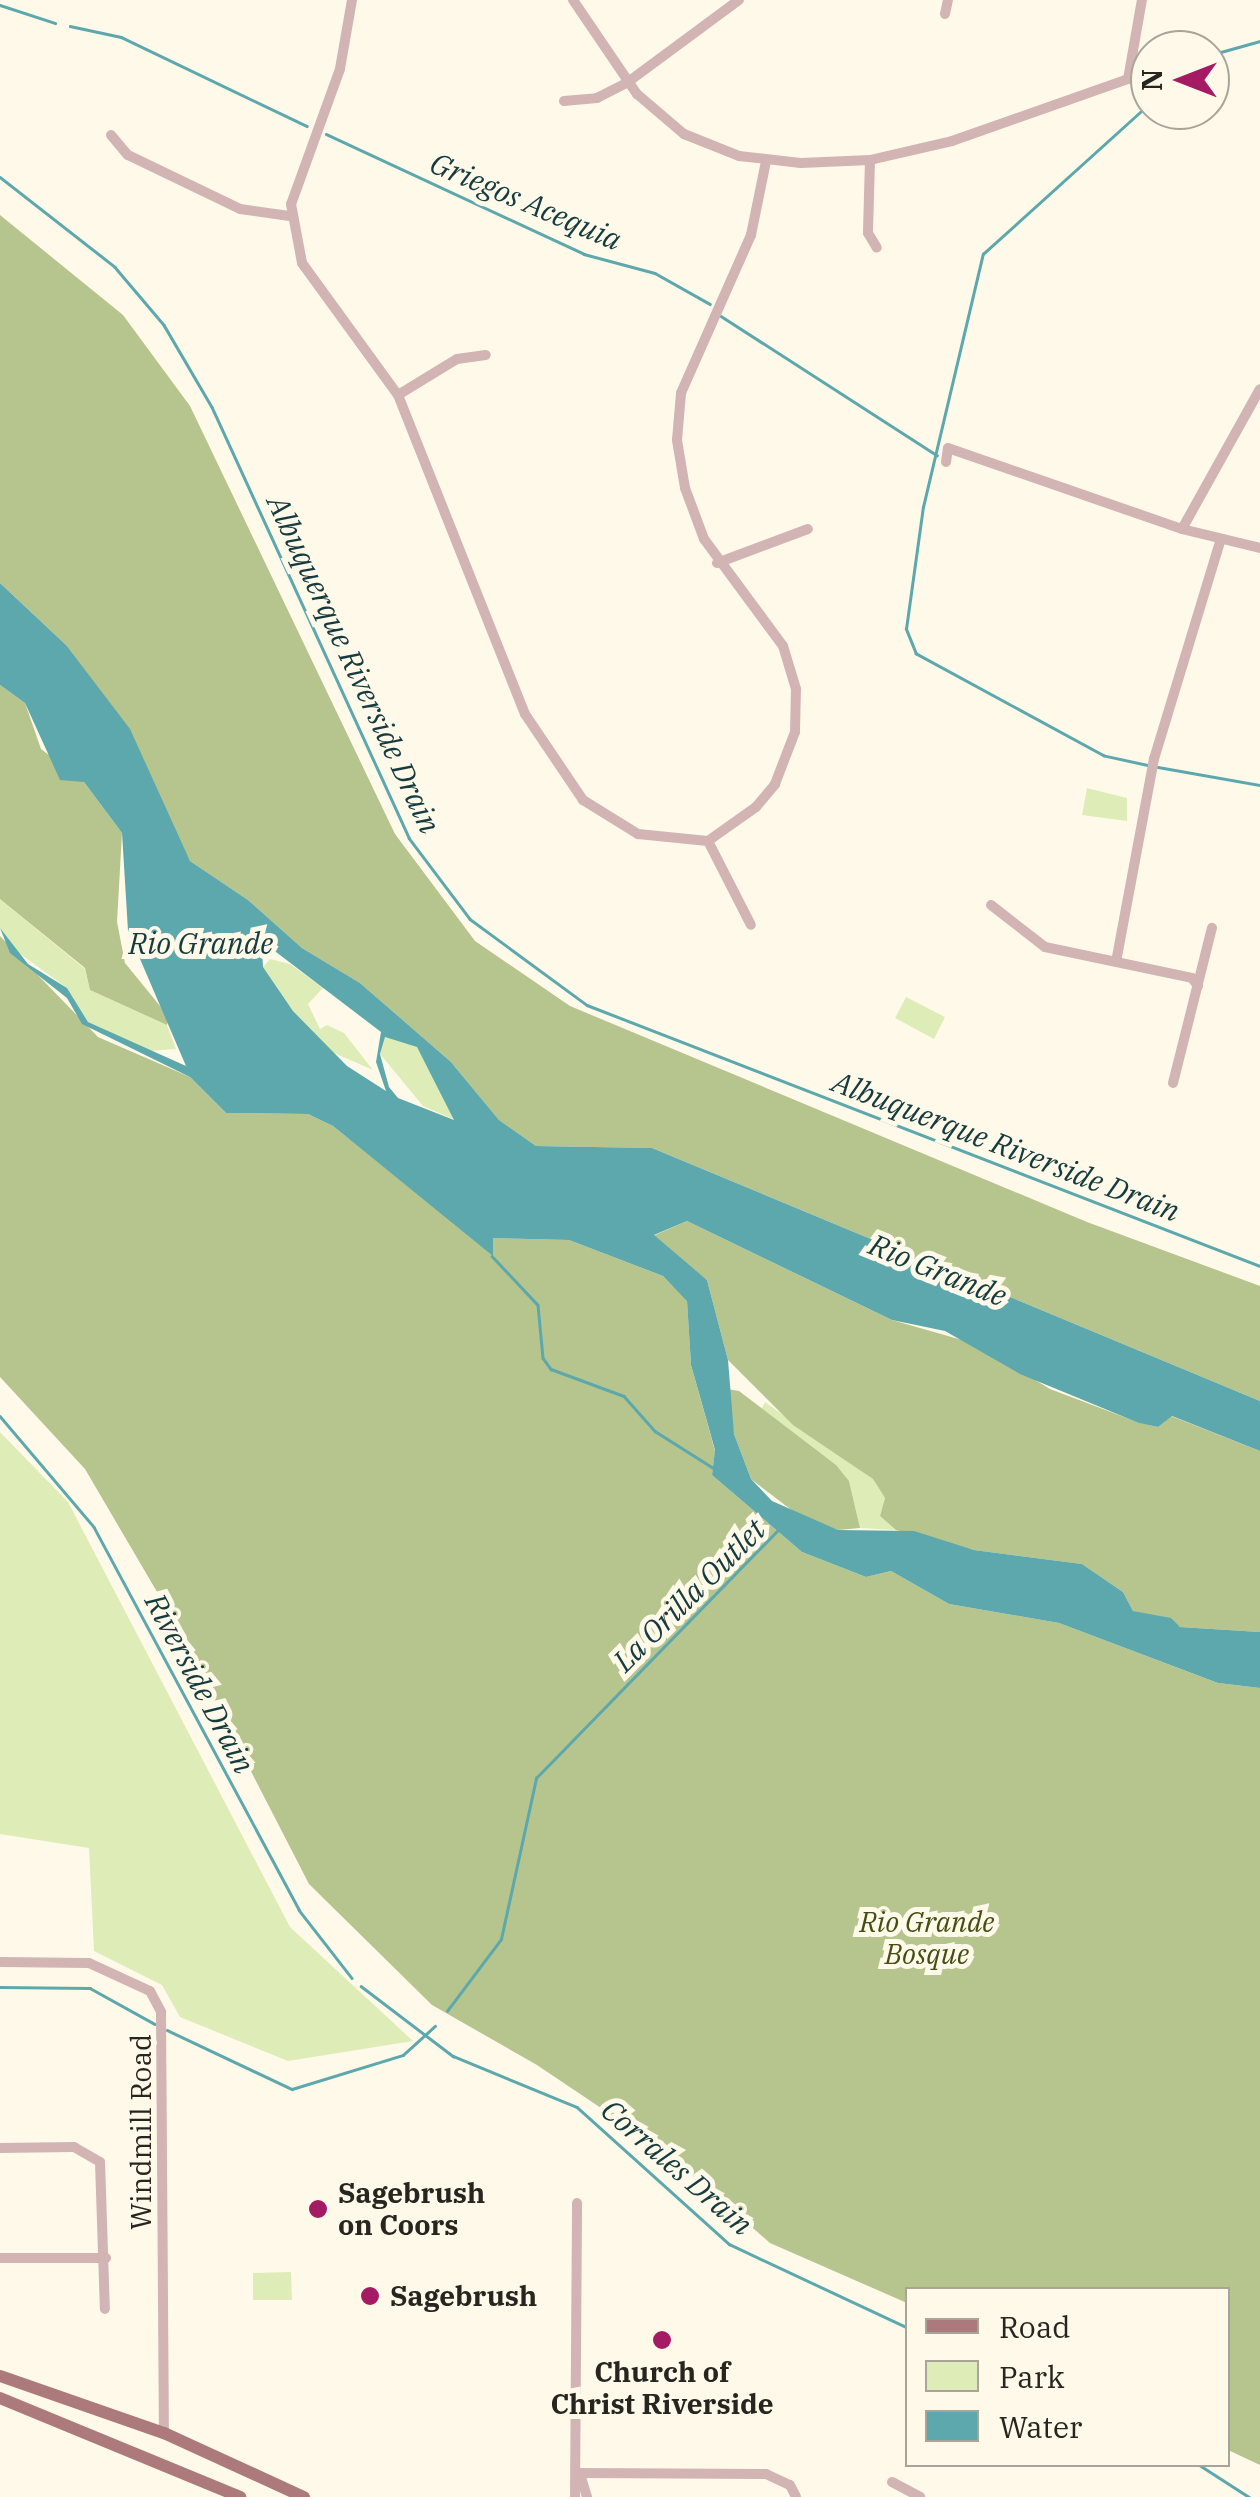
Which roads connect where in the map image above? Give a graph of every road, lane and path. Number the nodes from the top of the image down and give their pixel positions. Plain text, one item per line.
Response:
1 (352, 0) edge
2 (573, 0) edge
3 (739, 0) edge
4 (948, 0) edge
5 (1142, 0) edge
6 (945, 14) dead end
7 (628, 82) junction
8 (564, 101) dead end
9 (110, 135) dead end
10 (870, 160) junction
11 (766, 161) junction
12 (290, 216) junction
13 (877, 248) dead end
14 (486, 354) dead end
15 (1260, 389) edge
16 (398, 395) junction
17 (946, 462) dead end
18 (808, 529) dead end
19 (1182, 529) junction
20 (1221, 538) junction
21 (1260, 548) edge
22 (716, 563) junction
23 (708, 841) junction
24 (991, 905) dead end
25 (751, 926) dead end
26 (1212, 928) dead end
27 (1116, 962) junction
28 (1198, 986) junction
29 (1173, 1083) dead end
30 (0, 1962) edge
31 (0, 2148) edge
32 (577, 2203) dead end
33 (0, 2258) edge
34 (106, 2258) junction
35 (105, 2308) dead end
36 (0, 2376) edge
37 (0, 2398) edge
38 (164, 2433) junction
39 (580, 2473) junction
40 (892, 2482) dead end
41 (240, 2497) edge
42 (304, 2497) edge
43 (575, 2497) edge
44 (587, 2497) edge
45 (796, 2497) edge
46 (920, 2497) edge

1 - 12 street
2 - 7 street
3 - 7 street
4 - 6 street
5 - 10 street
7 - 8 street
7 - 11 street
9 - 12 street
10 - 11 street
10 - 13 street
11 - 22 street
12 - 16 street
14 - 16 street
15 - 19 street
16 - 23 street
17 - 19 street
18 - 22 street
19 - 20 street
20 - 21 street
20 - 27 street
22 - 23 street
23 - 25 street
24 - 27 street
26 - 28 street
27 - 28 street
28 - 29 street
30 - 38 street, Windmill Road
31 - 34 street
32 - 39 street
33 - 34 street
34 - 35 street
36 - 38 main road
37 - 41 main road
38 - 42 main road
39 - 43 street
39 - 44 street
39 - 45 street
40 - 46 street

